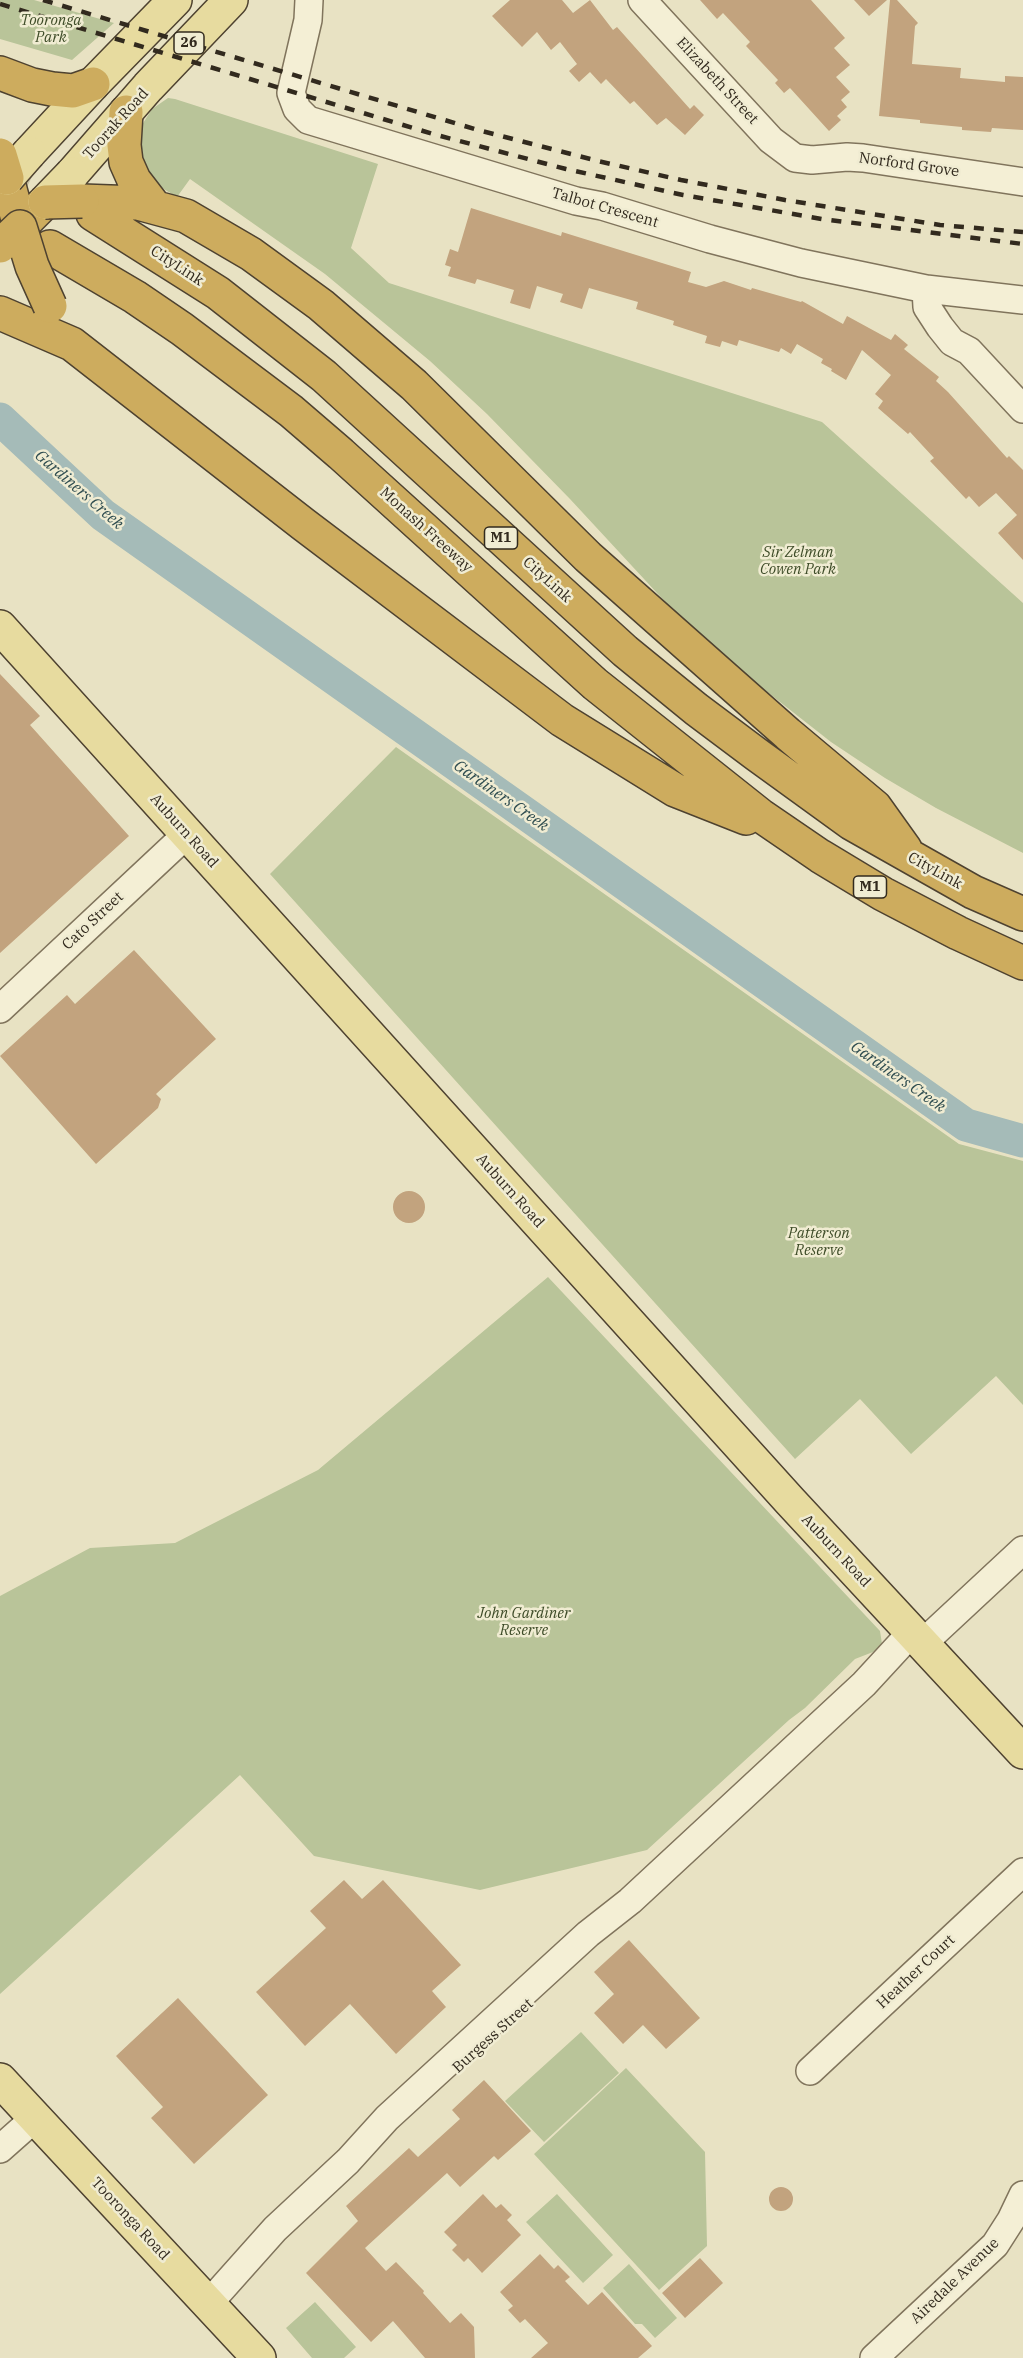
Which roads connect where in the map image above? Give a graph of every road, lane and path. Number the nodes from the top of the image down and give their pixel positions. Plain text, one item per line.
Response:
1 (175, 0) edge
2 (231, 0) edge
3 (642, 0) edge
4 (307, 3) edge
5 (0, 73) edge
6 (93, 84) junction
7 (126, 112) junction
8 (795, 158) joint
9 (1023, 182) edge
10 (13, 196) edge
11 (123, 207) junction
12 (50, 247) dead end
13 (926, 289) junction
14 (962, 294) junction
15 (1023, 300) edge
16 (25, 315) edge
17 (969, 351) junction
18 (1023, 410) edge
19 (0, 627) edge
20 (187, 834) junction
21 (786, 834) junction
22 (911, 858) junction
23 (1023, 914) edge
24 (1023, 963) edge
25 (0, 1009) edge
26 (1023, 1550) edge
27 (918, 1638) junction
28 (1023, 1752) edge
29 (1023, 1872) edge
30 (810, 2072) dead end
31 (0, 2080) edge
32 (30, 2113) junction
33 (0, 2133) edge
34 (0, 2149) edge
35 (1023, 2194) edge
36 (203, 2297) junction
37 (259, 2358) edge
38 (874, 2358) edge

1 - 6 main road, 26
2 - 7 main road, Toorak Road / 26
3 - 8 street, Elizabeth Street
4 - 13 street, Talbot Crescent
5 - 6 highway
6 - 10 main road, 26
7 - 10 main road, Toorak Road / 26, bridge
7 - 11 highway
8 - 9 street, Norford Grove
10 - 11 highway, bridge
10 - 16 highway, bridge
11 - 22 highway, CityLink / M1
11 - 22 highway
12 - 21 highway, Monash Freeway / M1
13 - 14 street, Talbot Crescent
13 - 17 street
14 - 15 street, Talbot Crescent
14 - 17 street
16 - 21 highway
17 - 18 street
19 - 20 main road, Auburn Road
20 - 25 street, Cato Street
20 - 27 main road, Auburn Road
21 - 24 highway, M1
22 - 23 highway, CityLink / M1
26 - 27 street, Burgess Street
27 - 28 main road, Auburn Road
27 - 36 street, Burgess Street
29 - 30 street, Heather Court
31 - 32 main road, Tooronga Road
32 - 33 street
32 - 34 street
32 - 36 main road, Tooronga Road
35 - 38 street, Airedale Avenue
36 - 37 main road, Tooronga Road

